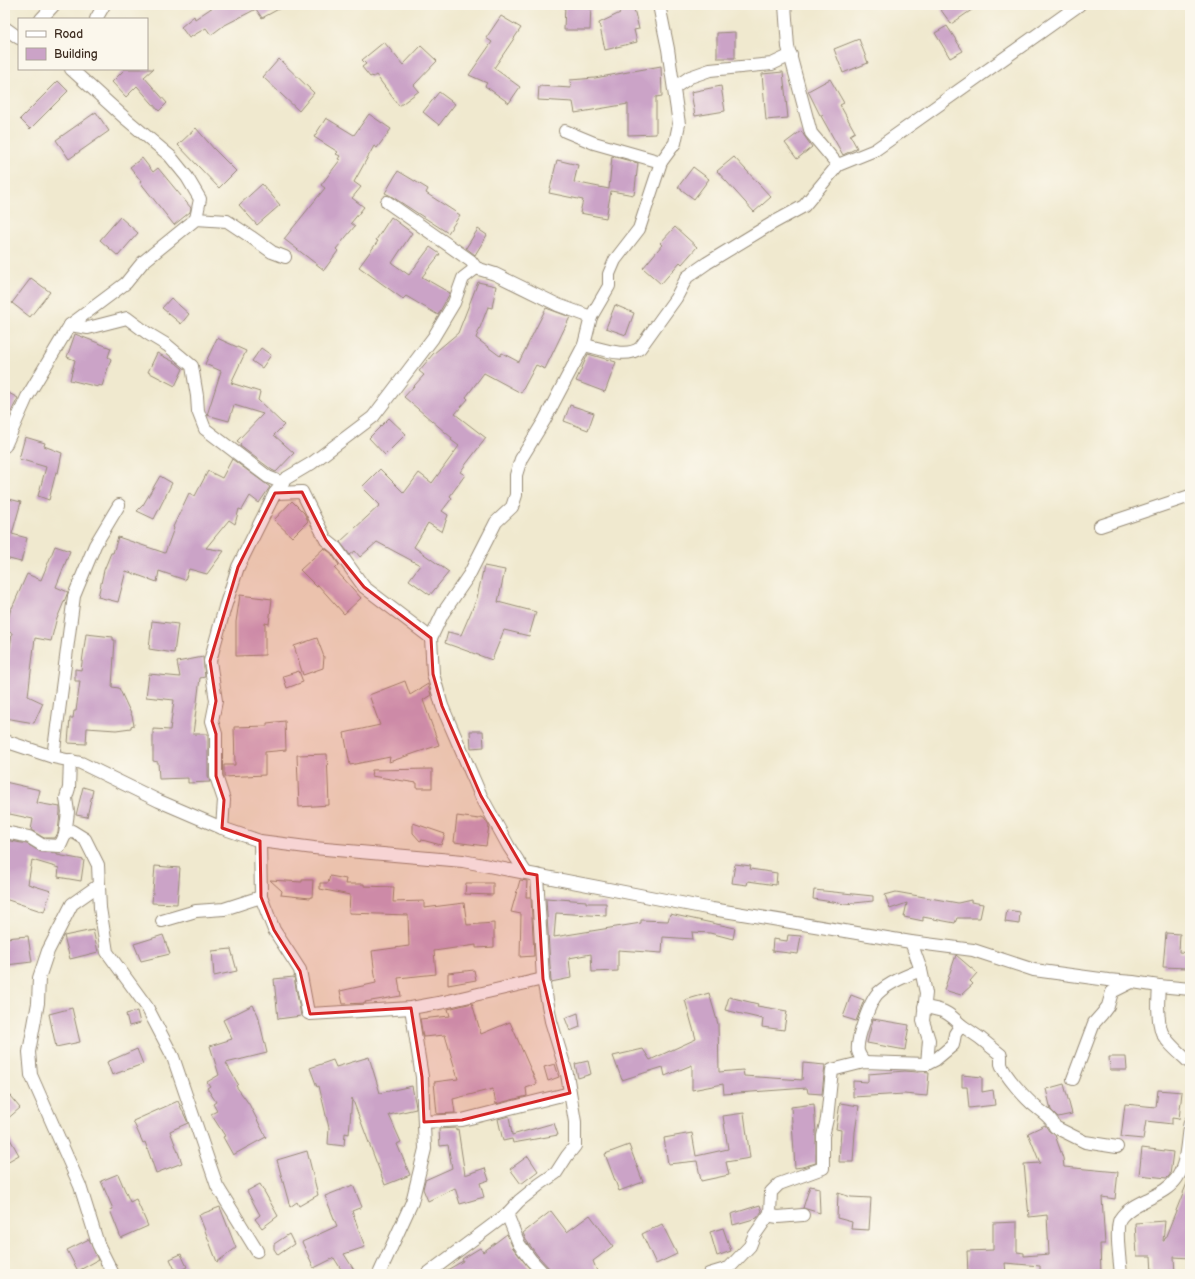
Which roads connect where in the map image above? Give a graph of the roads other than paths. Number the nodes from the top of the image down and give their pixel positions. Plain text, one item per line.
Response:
1 (54, 5) edge
2 (104, 5) edge
3 (659, 5) edge
4 (1079, 5) edge
5 (789, 6) edge
6 (42, 18) edge
7 (97, 18) edge
8 (5, 28) edge
9 (18, 37) edge
10 (791, 55) junction
11 (72, 70) edge
12 (674, 88) junction
13 (565, 131) dead end
14 (661, 162) junction
15 (838, 165) junction
16 (388, 202) dead end
17 (196, 219) junction
18 (286, 257) dead end
19 (476, 268) junction
20 (591, 317) junction
21 (70, 325) junction
22 (584, 345) junction
23 (5, 446) edge
24 (279, 488) junction
25 (1190, 496) edge
26 (119, 505) dead end
27 (1100, 526) dead end
28 (431, 638) junction
29 (6, 745) edge
30 (53, 757) junction
31 (70, 760) junction
32 (222, 828) junction
33 (5, 832) edge
34 (65, 835) junction
35 (260, 841) junction
36 (531, 874) junction
37 (99, 885) junction
38 (261, 898) junction
39 (162, 921) dead end
40 (911, 942) junction
41 (921, 970) junction
42 (543, 979) junction
43 (1133, 982) junction
44 (1159, 986) junction
45 (1190, 989) edge
46 (924, 1007) junction
47 (411, 1008) junction
48 (961, 1025) junction
49 (864, 1062) junction
50 (1190, 1063) edge
51 (927, 1064) junction
52 (1073, 1079) dead end
53 (570, 1093) junction
54 (424, 1122) junction
55 (1190, 1122) edge
56 (1117, 1147) dead end
57 (770, 1213) junction
58 (507, 1214) junction
59 (803, 1215) dead end
60 (257, 1251) dead end
61 (113, 1274) edge
62 (379, 1274) edge
63 (427, 1274) edge
64 (544, 1274) edge
65 (709, 1274) edge
66 (1121, 1274) edge

1 - 6 street
2 - 7 street
3 - 12 street
4 - 15 street
5 - 10 street
8 - 9 street
10 - 12 street
10 - 15 street
11 - 17 street
12 - 14 street
13 - 14 street
14 - 20 street
15 - 22 street
16 - 19 street
17 - 18 street
17 - 21 street
19 - 20 street
19 - 24 street
20 - 22 street
21 - 23 street
21 - 24 street
22 - 28 street
24 - 28 street
24 - 32 street
25 - 27 street
26 - 30 street
28 - 36 street
29 - 30 street
30 - 31 street
31 - 32 street
31 - 34 street
32 - 35 street
33 - 34 street
34 - 37 street
35 - 36 street
35 - 38 street
36 - 40 street
36 - 42 street
37 - 60 street
37 - 61 street
38 - 39 street
38 - 47 street
40 - 41 street
40 - 43 street
41 - 46 street
41 - 49 street
42 - 47 street
42 - 53 street
43 - 44 street
43 - 52 street
44 - 45 street
44 - 50 street
46 - 48 street
46 - 51 street
47 - 54 street
48 - 51 street
48 - 56 street
49 - 51 street
49 - 57 street
53 - 54 street
53 - 58 street
54 - 62 street
55 - 66 street
57 - 59 street
57 - 65 street
58 - 63 street
58 - 64 street

